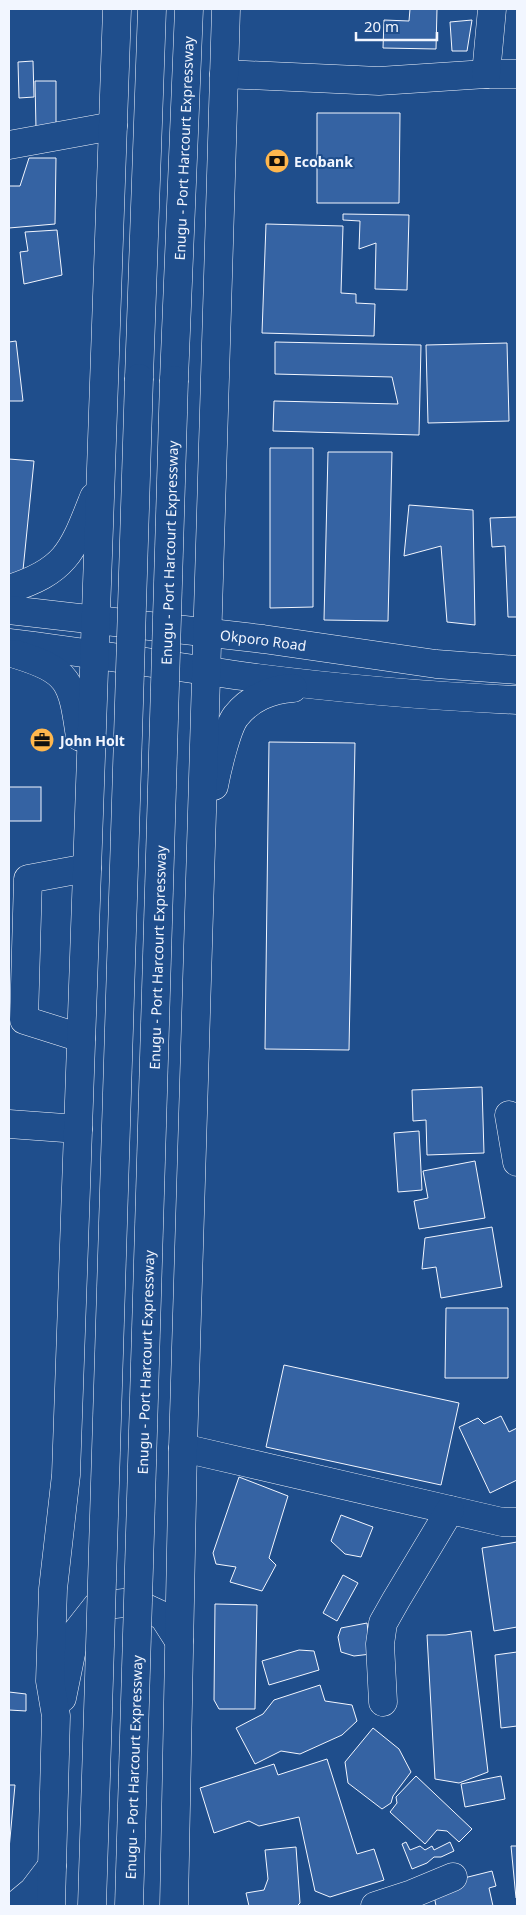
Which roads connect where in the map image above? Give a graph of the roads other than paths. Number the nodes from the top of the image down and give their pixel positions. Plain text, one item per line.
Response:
1 (118, 9) edge
2 (152, 9) edge
3 (189, 9) edge
4 (226, 9) edge
5 (492, 9) edge
6 (224, 74) junction
7 (486, 74) junction
8 (517, 74) edge
9 (113, 126) junction
10 (9, 145) edge
11 (101, 479) junction
12 (9, 589) edge
13 (9, 610) edge
14 (96, 620) junction
15 (207, 633) junction
16 (9, 643) edge
17 (9, 652) edge
18 (95, 653) junction
19 (517, 670) edge
20 (206, 671) junction
21 (331, 686) junction
22 (517, 700) edge
23 (90, 796) junction
24 (200, 856) junction
25 (87, 868) junction
26 (18, 879) edge
27 (16, 1020) edge
28 (81, 1038) junction
29 (509, 1115) dead end
30 (9, 1124) edge
31 (78, 1129) junction
32 (517, 1162) edge
33 (183, 1448) junction
34 (450, 1510) junction
35 (517, 1522) edge
36 (179, 1641) junction
37 (383, 1702) dead end
38 (56, 1716) junction
39 (52, 1866) junction
40 (453, 1877) dead end
41 (413, 1900) edge
42 (15, 1906) edge
43 (51, 1906) edge
44 (92, 1906) edge
45 (129, 1906) edge
46 (174, 1906) edge
47 (375, 1906) edge

1 - 9 main road
2 - 44 main road, bridge
3 - 45 main road, Enugu - Port Harcourt Expressway, bridge
4 - 6 main road
5 - 7 main road
6 - 7 main road
6 - 15 main road
7 - 8 main road
9 - 10 main road
9 - 11 main road
11 - 12 main road
11 - 14 main road
13 - 14 main road, Okporo Road
14 - 15 main road, Okporo Road
14 - 18 main road
15 - 19 main road, Okporo Road
15 - 20 main road
16 - 18 main road
17 - 23 main road
18 - 20 main road
18 - 23 main road
20 - 21 main road
20 - 24 main road
21 - 22 main road
21 - 24 main road
23 - 25 main road
24 - 33 main road
25 - 26 main road
25 - 28 main road
26 - 27 main road
27 - 28 main road
28 - 31 main road
29 - 32 main road
30 - 31 main road
31 - 38 main road
33 - 34 main road
33 - 36 main road
34 - 35 main road
34 - 37 main road
36 - 38 main road
36 - 46 main road
38 - 39 main road
39 - 42 main road
39 - 43 main road
40 - 41 main road
41 - 47 main road

